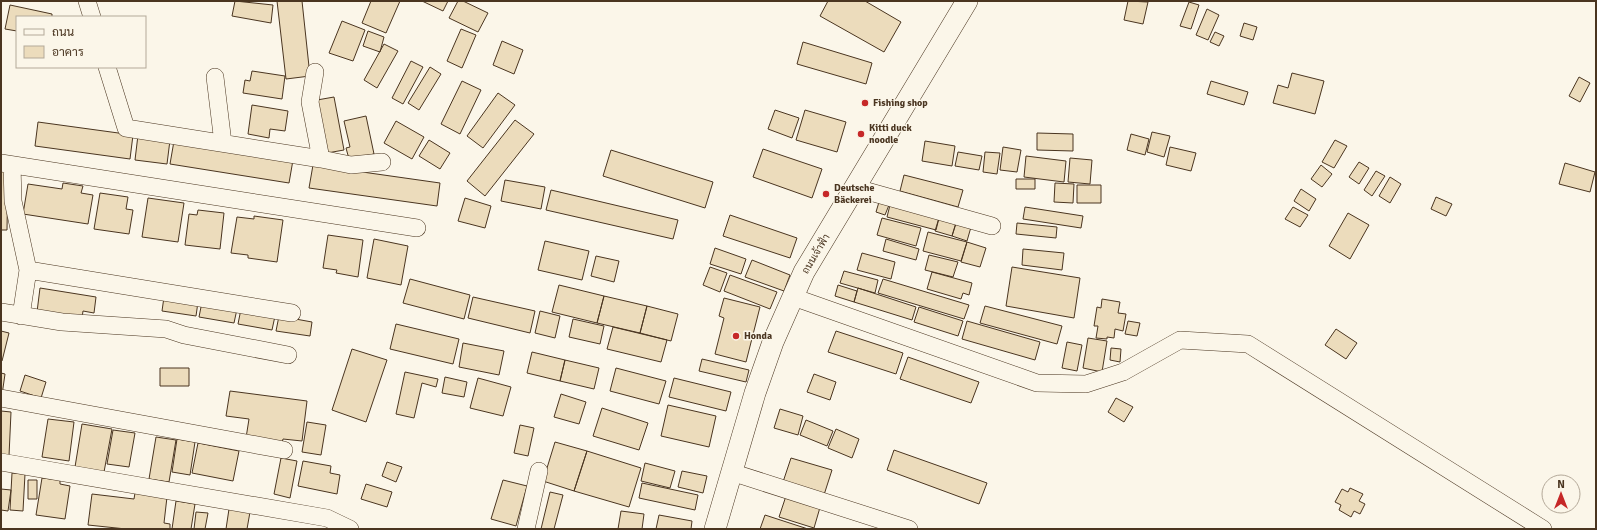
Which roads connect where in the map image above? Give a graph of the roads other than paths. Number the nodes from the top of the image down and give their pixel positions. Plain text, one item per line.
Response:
1 (87, 1) edge
2 (967, 1) edge
3 (92, 16) edge
4 (107, 68) edge
5 (315, 72) dead end
6 (215, 77) dead end
7 (223, 143) junction
8 (321, 159) junction
9 (382, 162) dead end
10 (7, 164) edge
11 (856, 188) junction
12 (992, 226) dead end
13 (417, 228) dead end
14 (28, 270) junction
15 (793, 297) junction
16 (1, 312) edge
17 (292, 312) dead end
18 (21, 316) junction
19 (288, 355) dead end
20 (1, 398) edge
21 (284, 450) dead end
22 (1, 462) edge
23 (539, 471) dead end
24 (731, 472) junction
25 (350, 529) edge
26 (526, 529) edge
27 (715, 529) edge
28 (910, 529) edge
29 (1543, 529) edge

1 - 3 street
2 - 11 main road, ถนนเจ้าฟ้า
4 - 7 street
5 - 8 street
6 - 7 street
7 - 8 street
8 - 9 street
10 - 13 street
10 - 14 street
11 - 12 street
11 - 15 main road, ถนนเจ้าฟ้า
14 - 17 street
14 - 18 street
15 - 24 main road, ถนนเจ้าฟ้า
15 - 29 street
16 - 18 street
18 - 19 street
20 - 21 street
22 - 25 street
23 - 26 street
24 - 27 main road, ถนนเจ้าฟ้า
24 - 28 street

